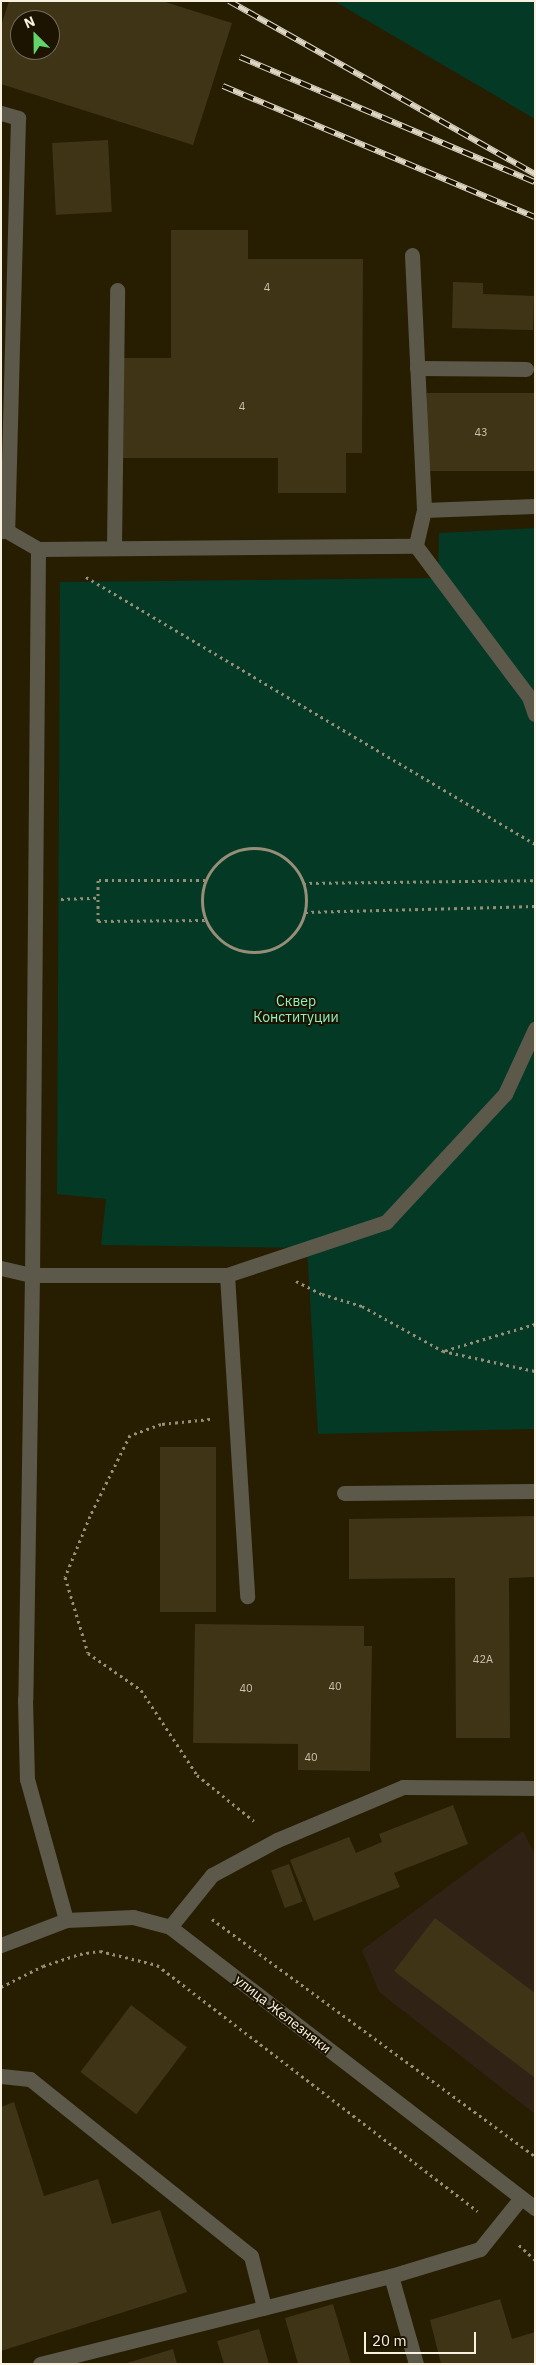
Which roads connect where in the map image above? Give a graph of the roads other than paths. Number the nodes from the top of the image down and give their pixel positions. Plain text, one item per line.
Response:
1 (1, 113) edge
2 (412, 255) dead end
3 (116, 290) dead end
4 (417, 368) junction
5 (526, 369) dead end
6 (535, 506) edge
7 (424, 510) junction
8 (4, 531) edge
9 (416, 546) junction
10 (114, 548) junction
11 (38, 549) junction
12 (535, 714) edge
13 (535, 1029) edge
14 (1, 1268) edge
15 (32, 1275) junction
16 (227, 1275) junction
17 (535, 1491) edge
18 (344, 1493) dead end
19 (247, 1596) dead end
20 (535, 1788) edge
21 (66, 1920) junction
22 (170, 1927) junction
23 (1, 1945) edge
24 (1, 2076) edge
25 (521, 2198) junction
26 (535, 2208) edge
27 (391, 2276) junction
28 (264, 2307) junction
29 (40, 2364) edge
30 (416, 2364) edge

1 - 8 street
2 - 4 street
3 - 10 street
4 - 5 street
4 - 7 street
6 - 7 street
7 - 9 street
8 - 11 street
9 - 10 street
9 - 12 street
10 - 11 street
11 - 15 street
13 - 16 street
14 - 15 street
15 - 16 street
15 - 21 street
16 - 19 street
17 - 18 street
20 - 22 street
21 - 22 street, улица Железняки
21 - 23 street, улица Железняки
22 - 25 street, улица Железняки
24 - 28 street
25 - 26 street, улица Железняки
25 - 27 street
27 - 28 street
27 - 30 street
28 - 29 street

